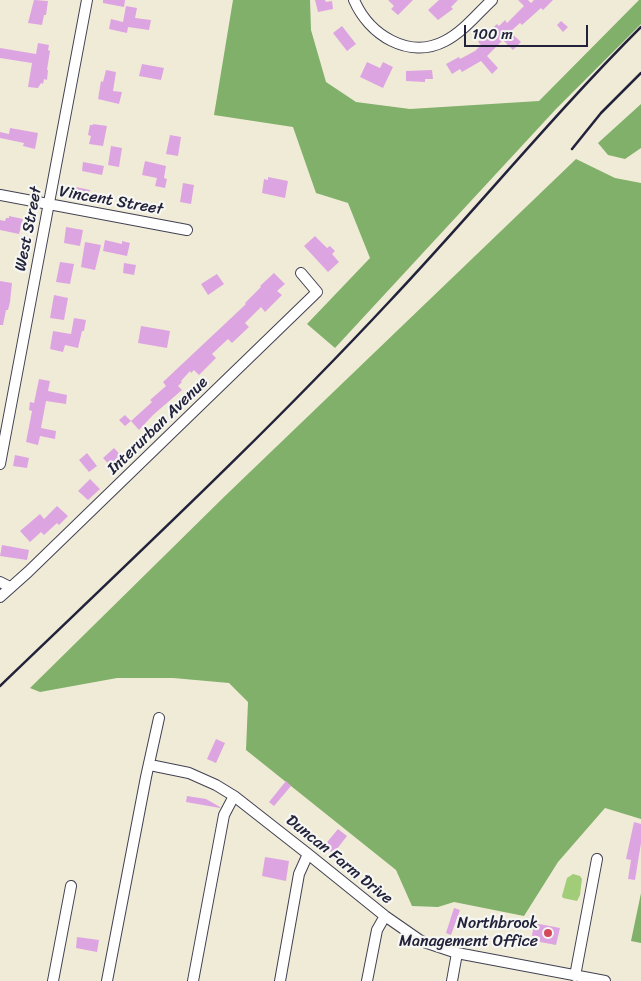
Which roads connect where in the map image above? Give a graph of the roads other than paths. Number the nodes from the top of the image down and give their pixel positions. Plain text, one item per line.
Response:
1 (87, 0) edge
2 (354, 0) edge
3 (492, 0) edge
4 (0, 195) edge
5 (48, 204) junction
6 (187, 230) dead end
7 (300, 273) dead end
8 (0, 464) edge
9 (0, 582) edge
10 (10, 587) junction
11 (0, 597) edge
12 (159, 718) dead end
13 (150, 765) junction
14 (234, 796) junction
15 (308, 854) junction
16 (596, 859) dead end
17 (71, 886) dead end
18 (385, 916) junction
19 (457, 953) junction
20 (543, 970) junction
21 (575, 976) junction
22 (53, 981) edge
23 (107, 981) edge
24 (193, 981) edge
25 (280, 981) edge
26 (367, 981) edge
27 (452, 981) edge
28 (541, 981) edge
29 (605, 981) edge

1 - 5 street, West Street
2 - 3 street
4 - 5 street, Vincent Street
5 - 6 street, Vincent Street
5 - 8 street, West Street
7 - 10 street, Interurban Avenue
9 - 10 street
10 - 11 street, Interurban Avenue
12 - 13 street
13 - 14 street, Duncan Farm Drive
13 - 23 street
14 - 15 street, Duncan Farm Drive
14 - 24 street
15 - 18 street, Duncan Farm Drive
15 - 25 street
16 - 21 street
17 - 22 street
18 - 19 street, Duncan Farm Drive
18 - 26 street
19 - 20 street, Duncan Farm Drive
19 - 27 street
20 - 21 street, Duncan Farm Drive
20 - 28 street
21 - 29 street, Duncan Farm Drive

